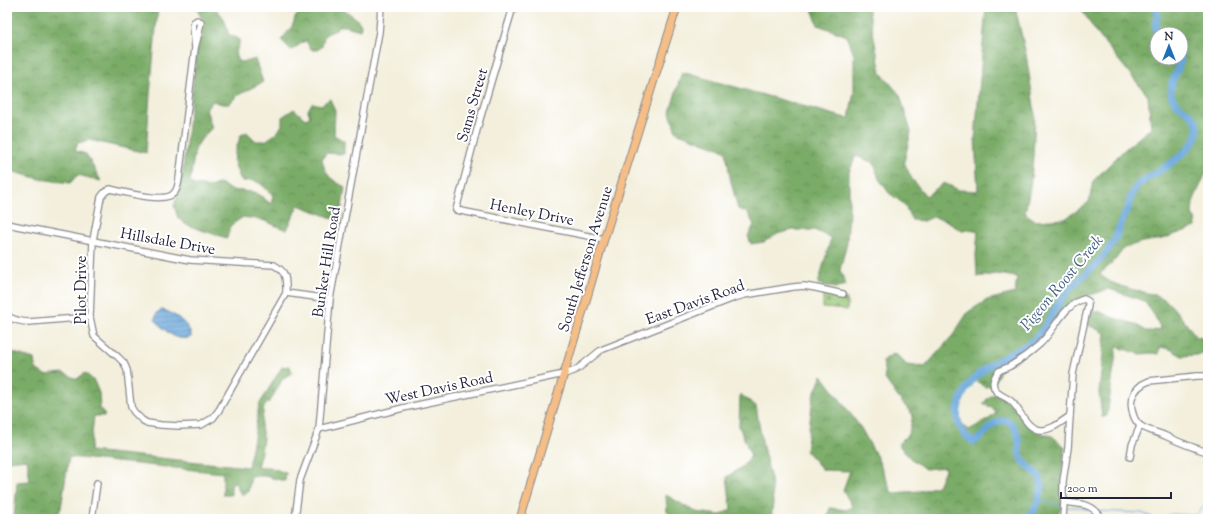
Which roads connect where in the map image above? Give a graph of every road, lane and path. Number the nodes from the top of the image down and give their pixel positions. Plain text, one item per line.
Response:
1 (381, 7) edge
2 (513, 7) edge
3 (677, 7) edge
4 (195, 48) dead end
5 (456, 210) joint
6 (7, 224) edge
7 (604, 239) junction
8 (93, 240) junction
9 (286, 293) junction
10 (843, 294) dead end
11 (330, 299) junction
12 (7, 316) edge
13 (90, 317) junction
14 (564, 374) junction
15 (1208, 376) edge
16 (1070, 416) junction
17 (1140, 426) junction
18 (319, 429) junction
19 (1208, 452) edge
20 (1130, 457) dead end
21 (97, 483) dead end
22 (1064, 502) junction
23 (92, 519) edge
24 (295, 519) edge
25 (520, 519) edge
26 (1063, 519) edge
27 (1102, 519) edge

1 - 11 street, Bunker Hill Road
2 - 5 street, Sams Street
3 - 7 main road, South Jefferson Avenue
4 - 8 street, Pilot Drive
5 - 7 street, Henley Drive
6 - 8 street, Hillsdale Drive
7 - 14 main road, South Jefferson Avenue
8 - 9 street, Hillsdale Drive
8 - 13 street, Pilot Drive
9 - 11 street
9 - 13 street, Pilot Drive
10 - 14 street, East Davis Road
11 - 18 street, Bunker Hill Road
12 - 13 street
14 - 18 street, West Davis Road
14 - 25 main road, South Jefferson Avenue
15 - 17 street
16 - 16 street
16 - 22 street
17 - 19 street
17 - 20 street
18 - 24 street, Bunker Hill Road
21 - 23 street
22 - 26 street
22 - 27 street

